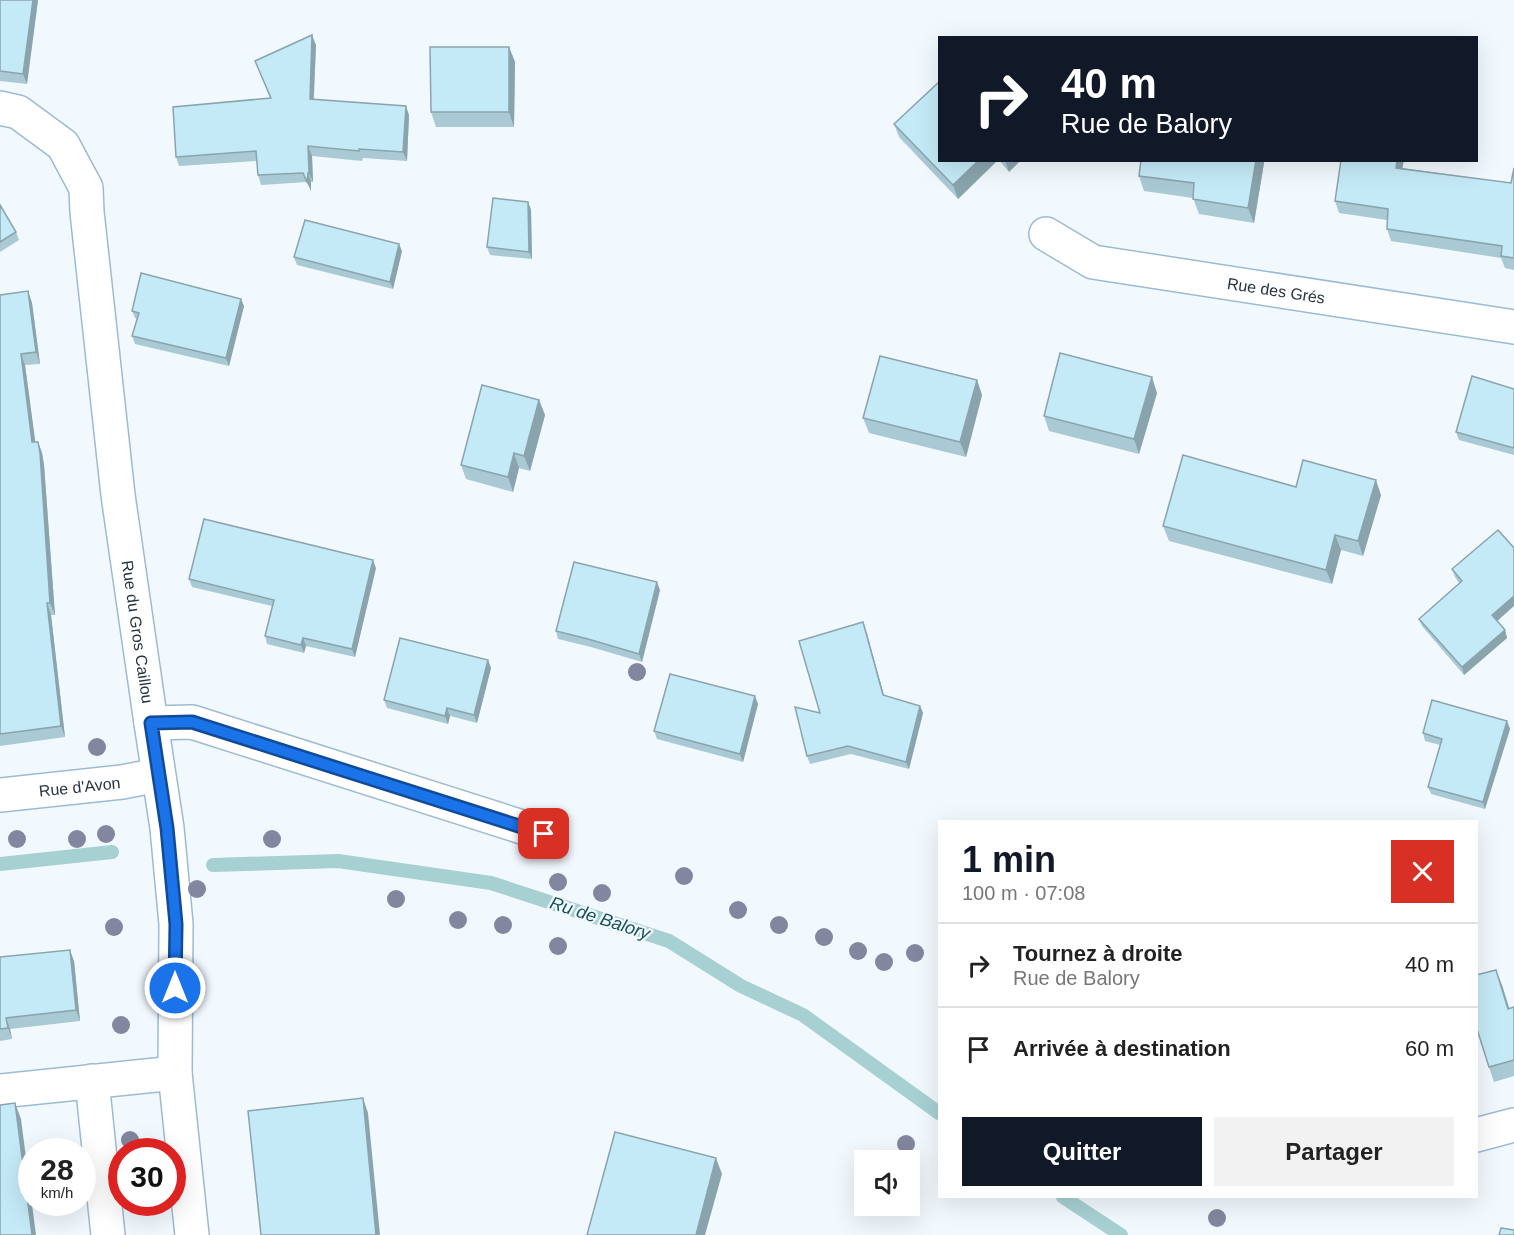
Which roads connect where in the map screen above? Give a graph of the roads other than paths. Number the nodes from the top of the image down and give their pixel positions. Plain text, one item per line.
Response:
1 (0, 108) edge
2 (1046, 234) dead end
3 (1514, 327) edge
4 (151, 723) junction
5 (159, 775) junction
6 (0, 795) edge
7 (544, 834) dead end
8 (175, 1073) junction
9 (92, 1081) junction
10 (0, 1091) edge
11 (1514, 1125) edge
12 (1478, 1134) edge
13 (108, 1235) edge
14 (192, 1235) edge

1 - 4 street, Rue du Gros Caillou
2 - 3 street, Rue des Grés
4 - 5 street, Rue du Gros Caillou
4 - 7 street
5 - 6 street, Rue d'Avon
5 - 8 street, Rue du Gros Caillou
8 - 9 street
8 - 14 street, Rue du Gros Caillou
9 - 10 street
9 - 13 street
11 - 12 street

